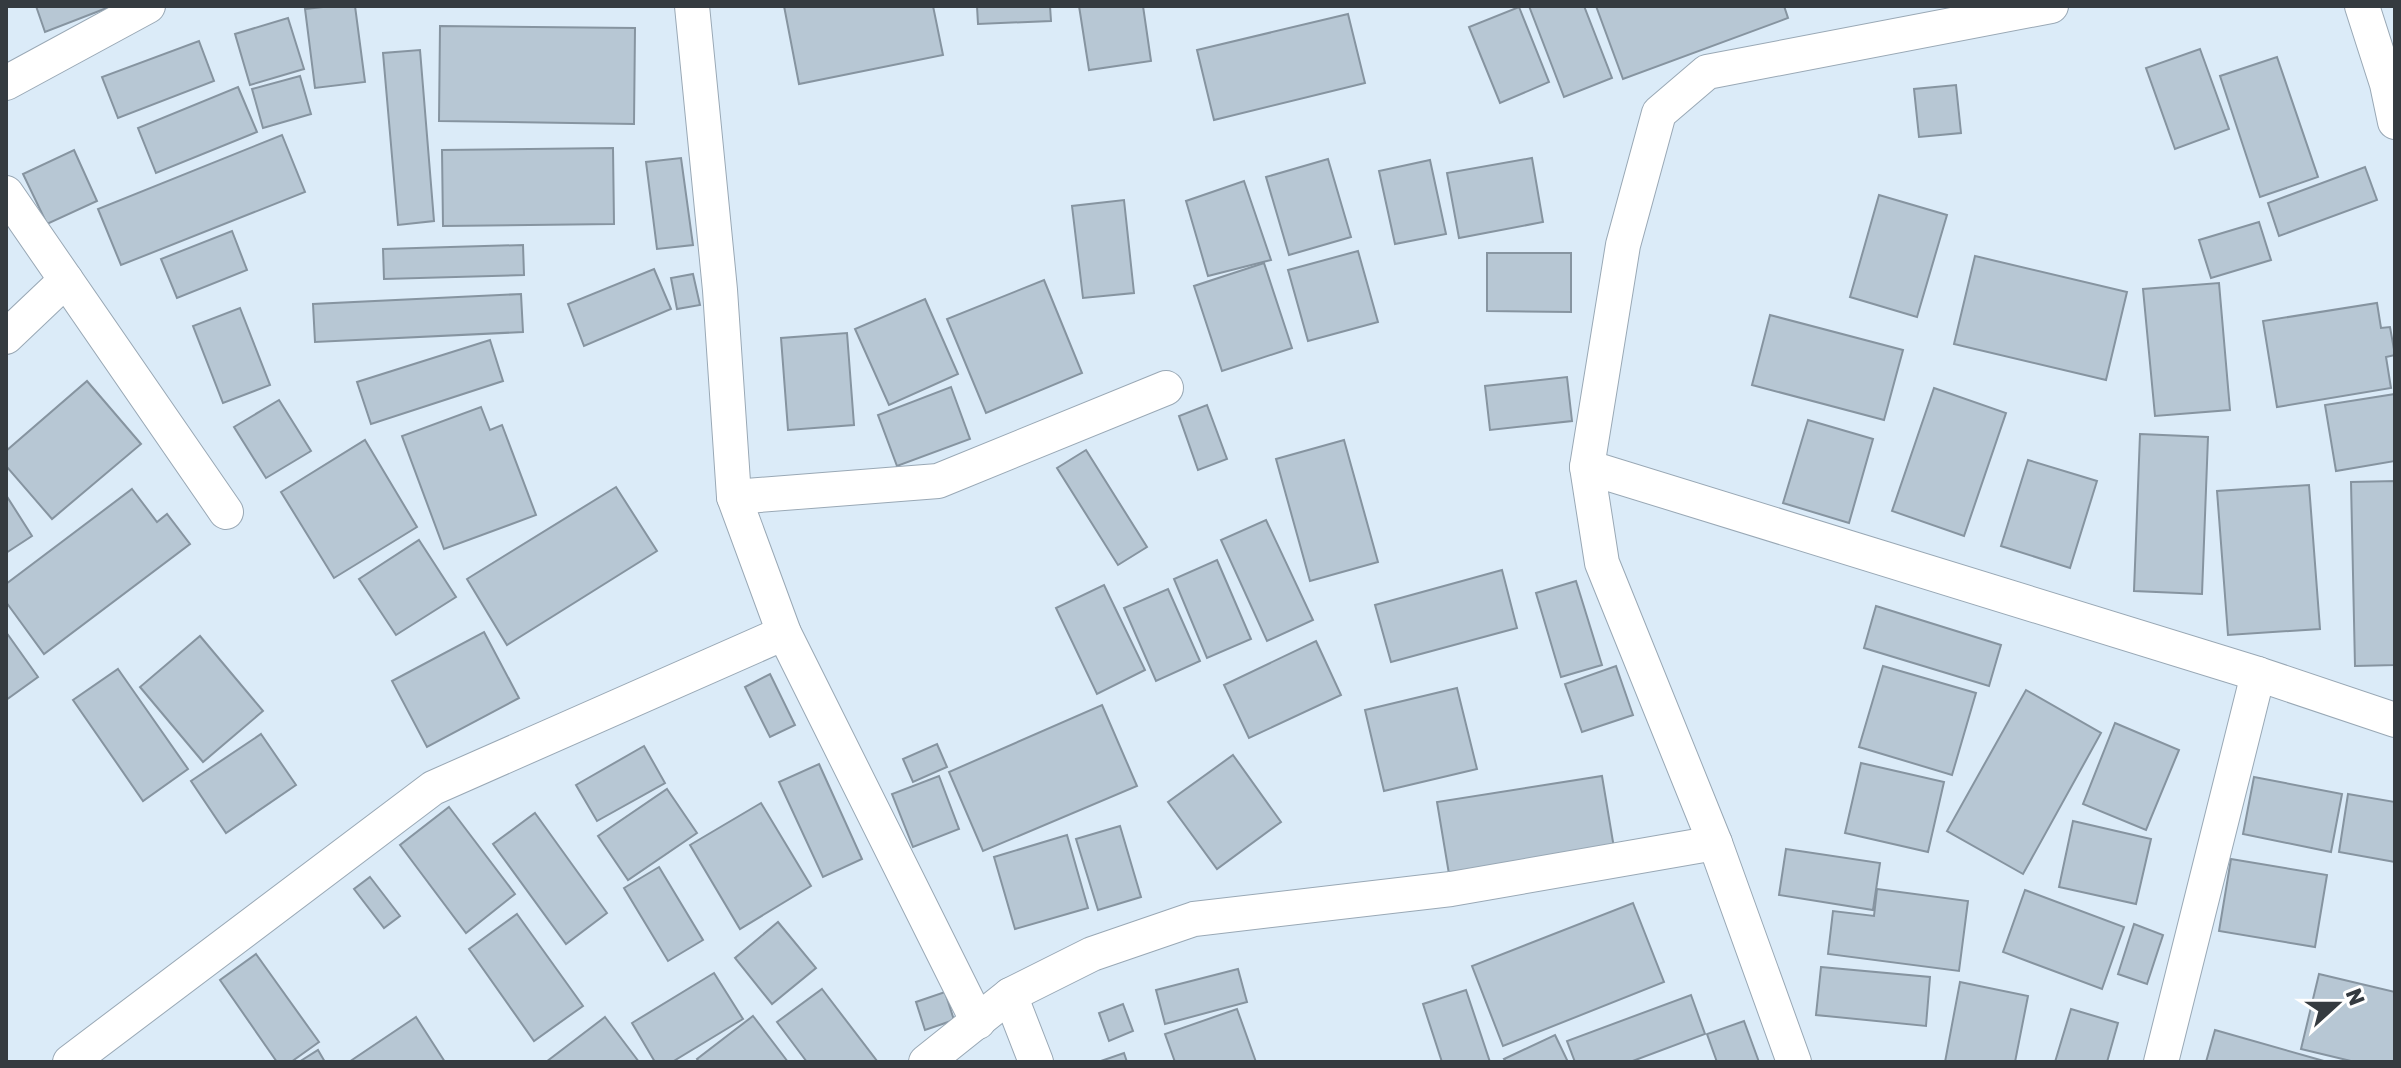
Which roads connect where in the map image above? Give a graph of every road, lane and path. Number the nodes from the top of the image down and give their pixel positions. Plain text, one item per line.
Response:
1 (148, 6) edge
2 (692, 6) edge
3 (2051, 6) edge
4 (2362, 6) edge
5 (6, 83) edge
6 (2395, 122) edge
7 (6, 193) edge
8 (66, 280) junction
9 (6, 337) edge
10 (1166, 388) dead end
11 (1587, 467) junction
12 (734, 497) junction
13 (226, 512) dead end
14 (784, 633) junction
15 (2258, 674) junction
16 (2395, 720) edge
17 (1715, 843) junction
18 (1010, 995) junction
19 (978, 1022) junction
20 (70, 1062) edge
21 (926, 1062) edge
22 (1036, 1062) edge
23 (1794, 1062) edge
24 (2161, 1062) edge

1 - 5 street
2 - 12 street
3 - 11 street
4 - 6 street
7 - 8 street
8 - 9 street
8 - 13 street
10 - 12 street
11 - 15 street
11 - 17 street
12 - 14 street
14 - 19 street
14 - 20 street
15 - 16 street
15 - 24 street
17 - 18 street
17 - 23 street
18 - 19 street
18 - 22 street
19 - 21 street

